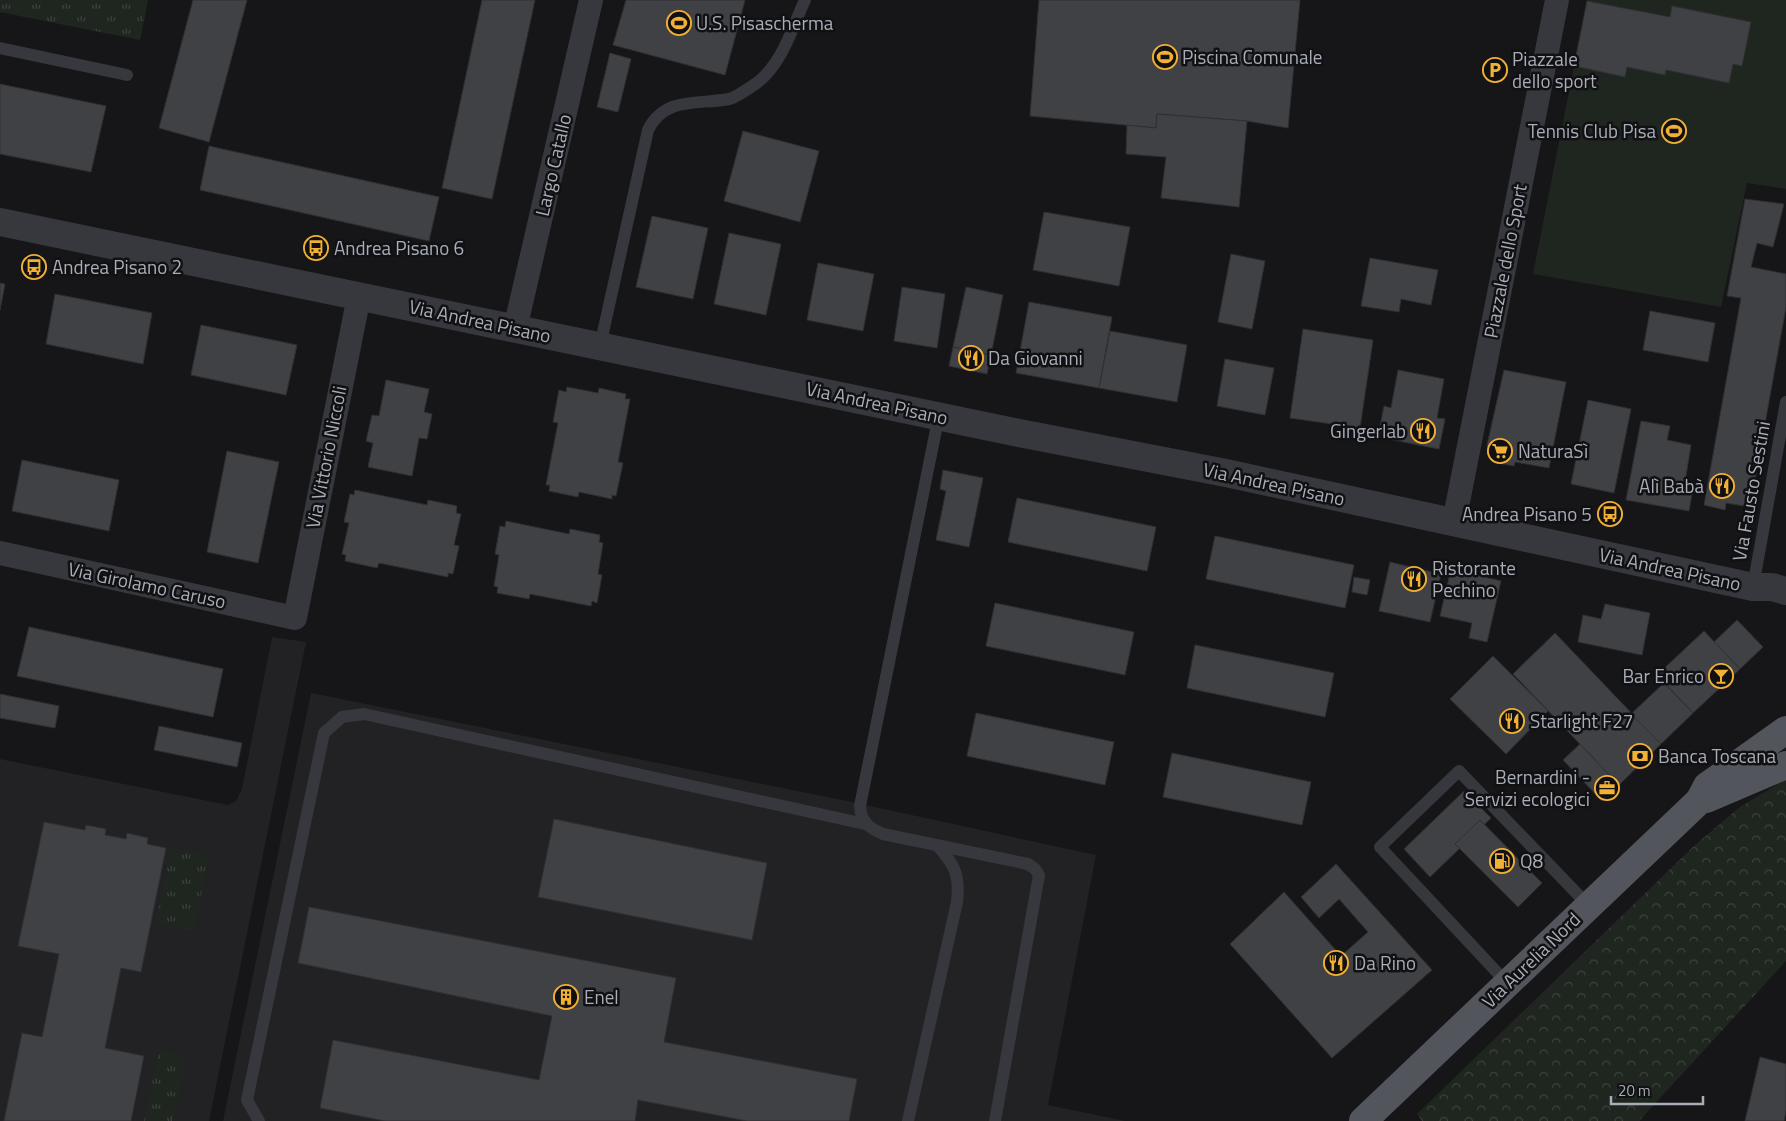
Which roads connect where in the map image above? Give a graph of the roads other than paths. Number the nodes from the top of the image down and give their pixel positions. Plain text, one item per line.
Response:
1 (591, 0) edge
2 (805, 0) edge
3 (1557, 0) edge
4 (0, 48) edge
5 (127, 74) dead end
6 (0, 222) edge
7 (358, 296) junction
8 (515, 329) junction
9 (600, 346) junction
10 (1786, 402) edge
11 (938, 416) junction
12 (1454, 522) junction
13 (0, 553) edge
14 (1753, 587) junction
15 (1786, 590) edge
16 (1786, 611) edge
17 (295, 618) joint
18 (1786, 730) edge
19 (1786, 765) edge
20 (1699, 801) junction
21 (865, 824) junction
22 (937, 845) junction
23 (1588, 904) junction
24 (1508, 983) junction
25 (1373, 1117) edge
26 (259, 1121) edge
27 (908, 1121) edge
28 (996, 1121) edge

1 - 8 street, Largo Catallo
2 - 9 lane
3 - 12 street, Piazzale dello Sport
4 - 5 lane
6 - 7 street, Via Andrea Pisano
7 - 8 street, Via Andrea Pisano
7 - 17 street, Via Vittorio Niccoli
8 - 9 street, Via Andrea Pisano
9 - 11 street, Via Andrea Pisano
10 - 14 lane, Via Fausto Sestini
11 - 12 street, Via Andrea Pisano
11 - 21 lane
12 - 14 street, Via Andrea Pisano
13 - 17 street, Via Girolamo Caruso
14 - 15 street, Via Andrea Pisano
14 - 16 street, Via Andrea Pisano
18 - 20 main road
19 - 20 main road
20 - 23 main road, Via Aurelia Nord
21 - 22 lane
21 - 26 lane
22 - 27 lane
22 - 28 lane
23 - 24 main road, Via Aurelia Nord
23 - 24 lane
24 - 25 main road, Via Aurelia Nord

